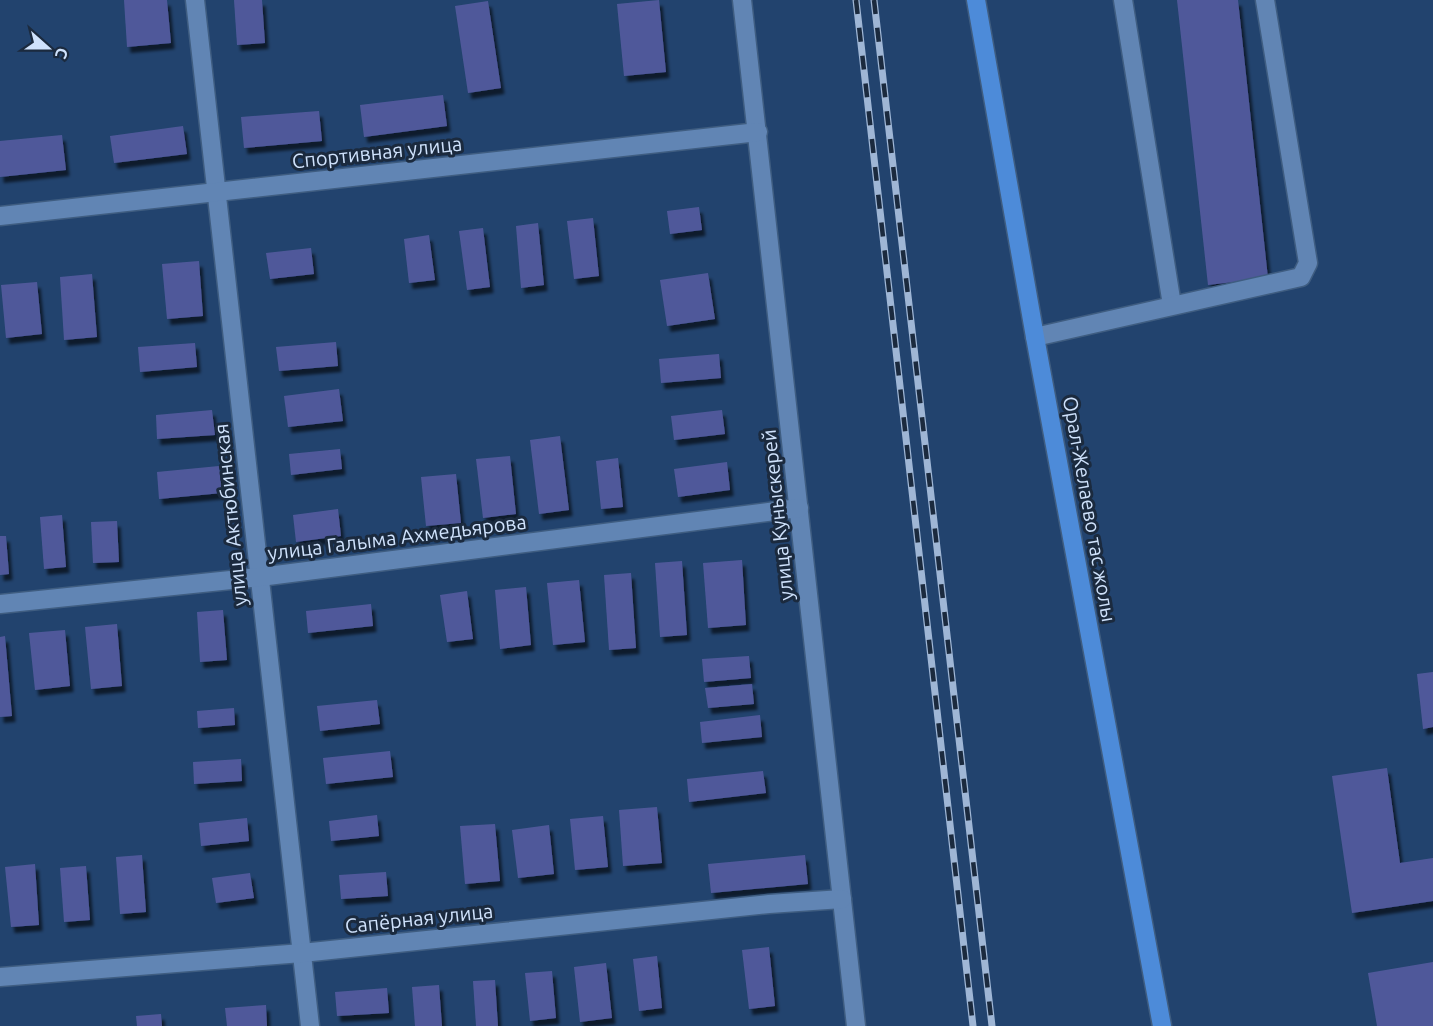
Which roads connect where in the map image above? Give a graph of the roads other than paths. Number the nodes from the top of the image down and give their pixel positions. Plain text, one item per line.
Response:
1 (195, 0) edge
2 (742, 0) edge
3 (976, 0) edge
4 (1124, 0) edge
5 (1266, 0) edge
6 (758, 132) junction
7 (217, 192) junction
8 (0, 216) edge
9 (1172, 305) junction
10 (1035, 338) junction
11 (799, 508) junction
12 (260, 577) junction
13 (0, 604) edge
14 (842, 899) junction
15 (302, 953) junction
16 (0, 977) edge
17 (310, 1026) edge
18 (856, 1026) edge
19 (1162, 1026) edge

1 - 7 street, улица Актюбинская
2 - 6 street, улица Куныскерей
3 - 10 main road, Орал-Желаево тас жолы
4 - 9 street
5 - 9 street
6 - 7 street, Спортивная улица
6 - 11 street, улица Куныскерей
7 - 8 street, Спортивная улица
7 - 12 street, улица Актюбинская
9 - 10 street
10 - 19 main road, Орал-Желаево тас жолы
11 - 12 street, улица Галыма Ахмедьярова
11 - 14 street, улица Куныскерей
12 - 13 street, улица Галыма Ахмедьярова
12 - 15 street, улица Актюбинская
14 - 15 street, Сапёрная улица
14 - 18 street, улица Куныскерей
15 - 16 street, Сапёрная улица
15 - 17 street, улица Актюбинская

